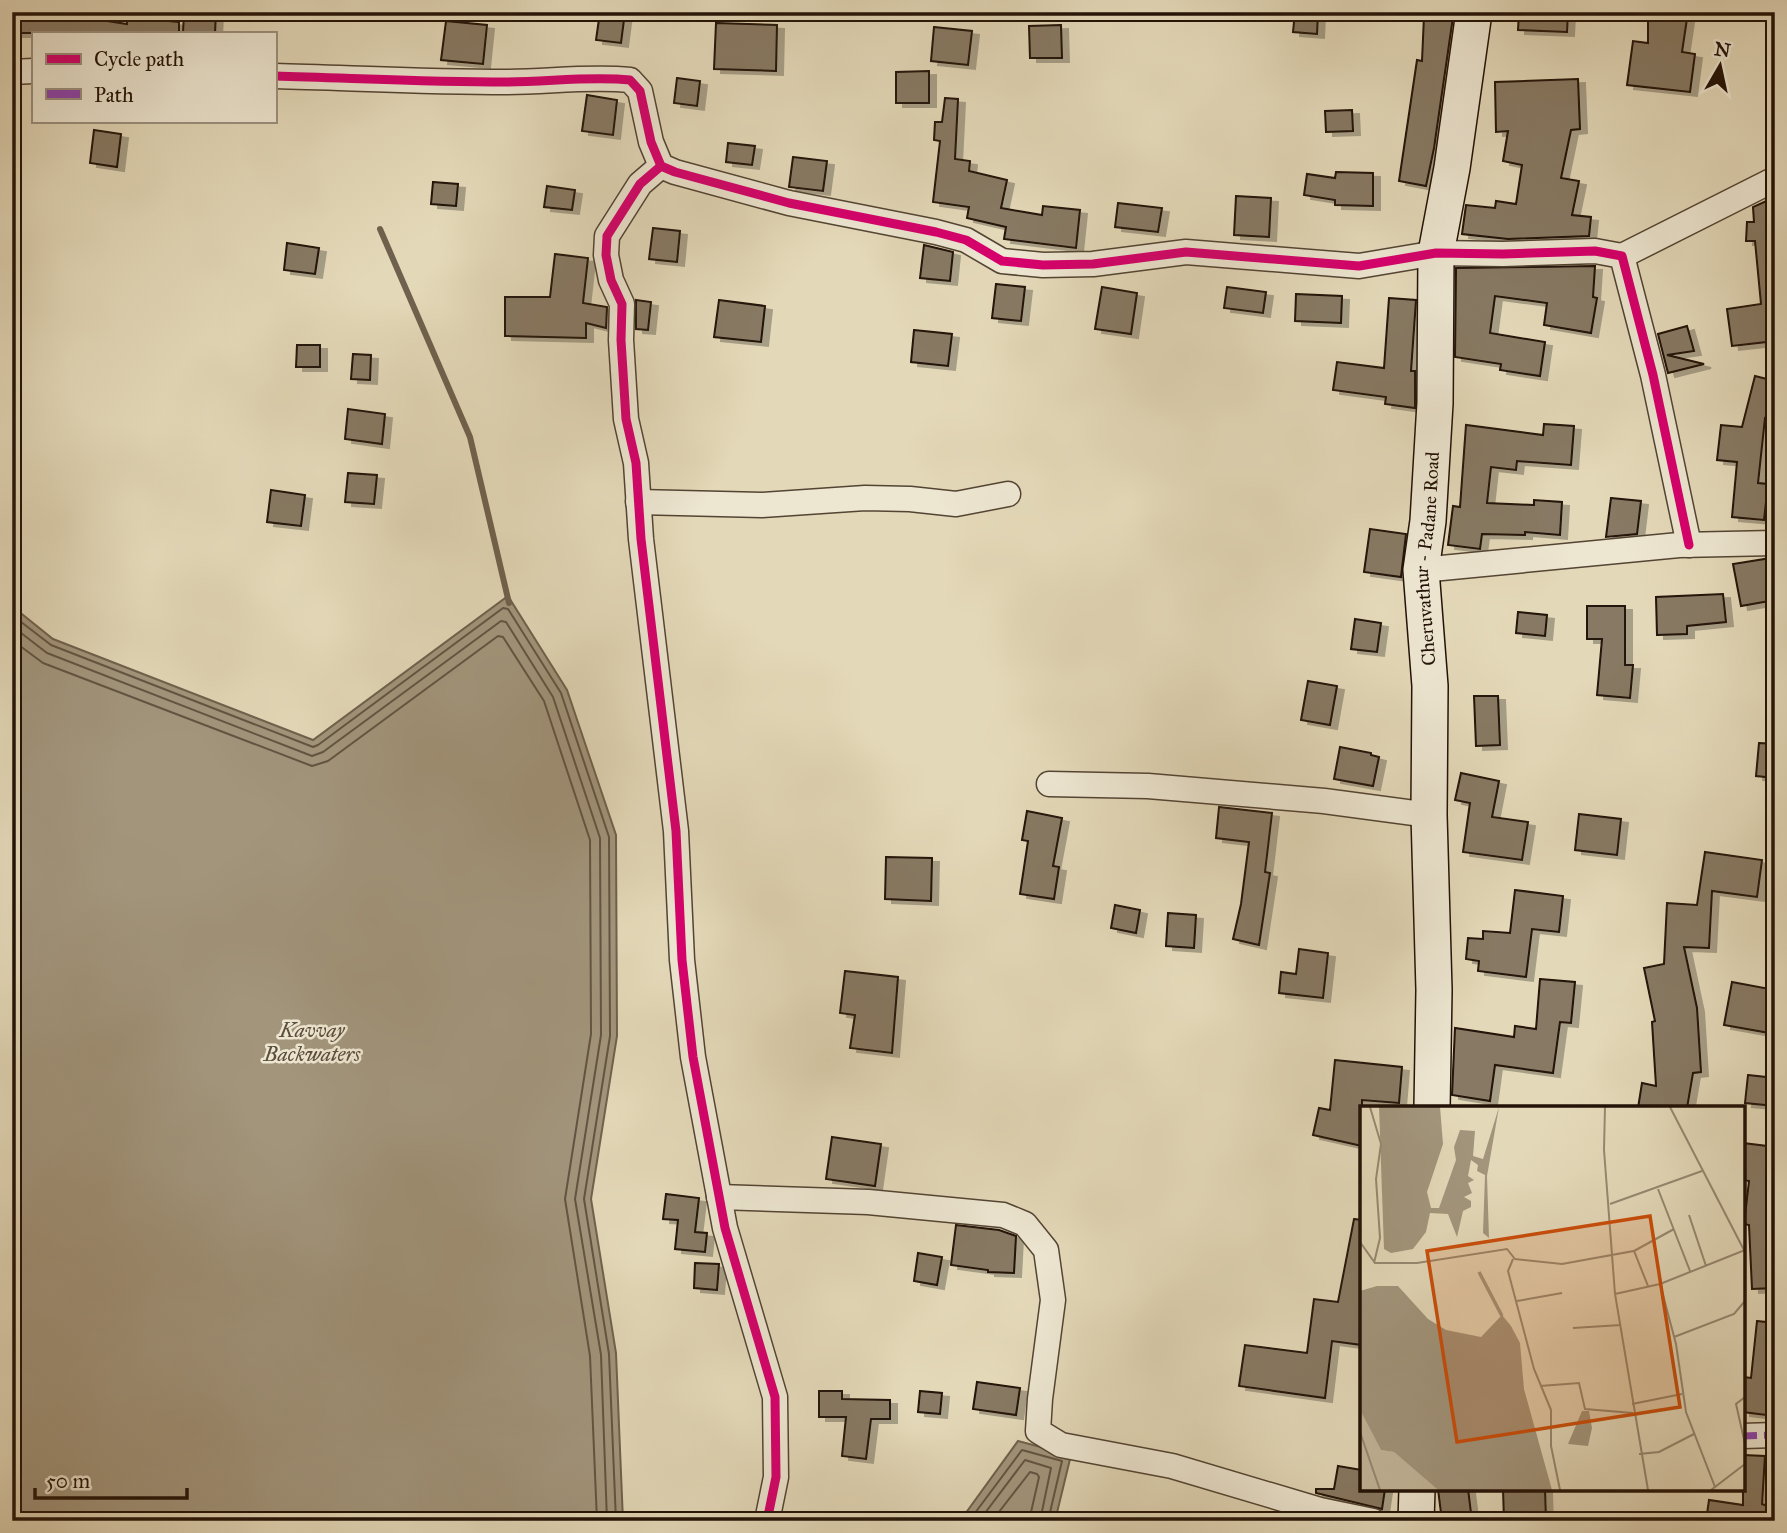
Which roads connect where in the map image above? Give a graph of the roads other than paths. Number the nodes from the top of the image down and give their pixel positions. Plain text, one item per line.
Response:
1 (1474, 12) edge
2 (32, 71) edge
3 (12, 72) edge
4 (276, 76) edge
5 (661, 166) junction
6 (1775, 179) edge
7 (1436, 253) junction
8 (1622, 256) junction
9 (1008, 494) dead end
10 (638, 502) junction
11 (1775, 543) edge
12 (1689, 545) junction
13 (1421, 570) junction
14 (1049, 784) dead end
15 (1429, 815) junction
16 (1432, 1106) edge
17 (719, 1197) junction
18 (1775, 1435) edge
19 (1745, 1436) edge
20 (1418, 1491) edge
21 (767, 1521) edge
22 (1373, 1521) edge
23 (1416, 1521) edge

1 - 7 main road, Cheruvathur - Padane Road
2 - 3 street
4 - 5 street
5 - 7 street
5 - 10 street
6 - 8 street
7 - 8 street
7 - 13 main road, Cheruvathur - Padane Road
8 - 12 street
9 - 10 street
10 - 17 street
11 - 12 street
12 - 13 street
13 - 15 main road, Cheruvathur - Padane Road
14 - 15 street
15 - 16 main road, Cheruvathur - Padane Road
17 - 21 street
17 - 22 street
18 - 19 street
20 - 23 main road

